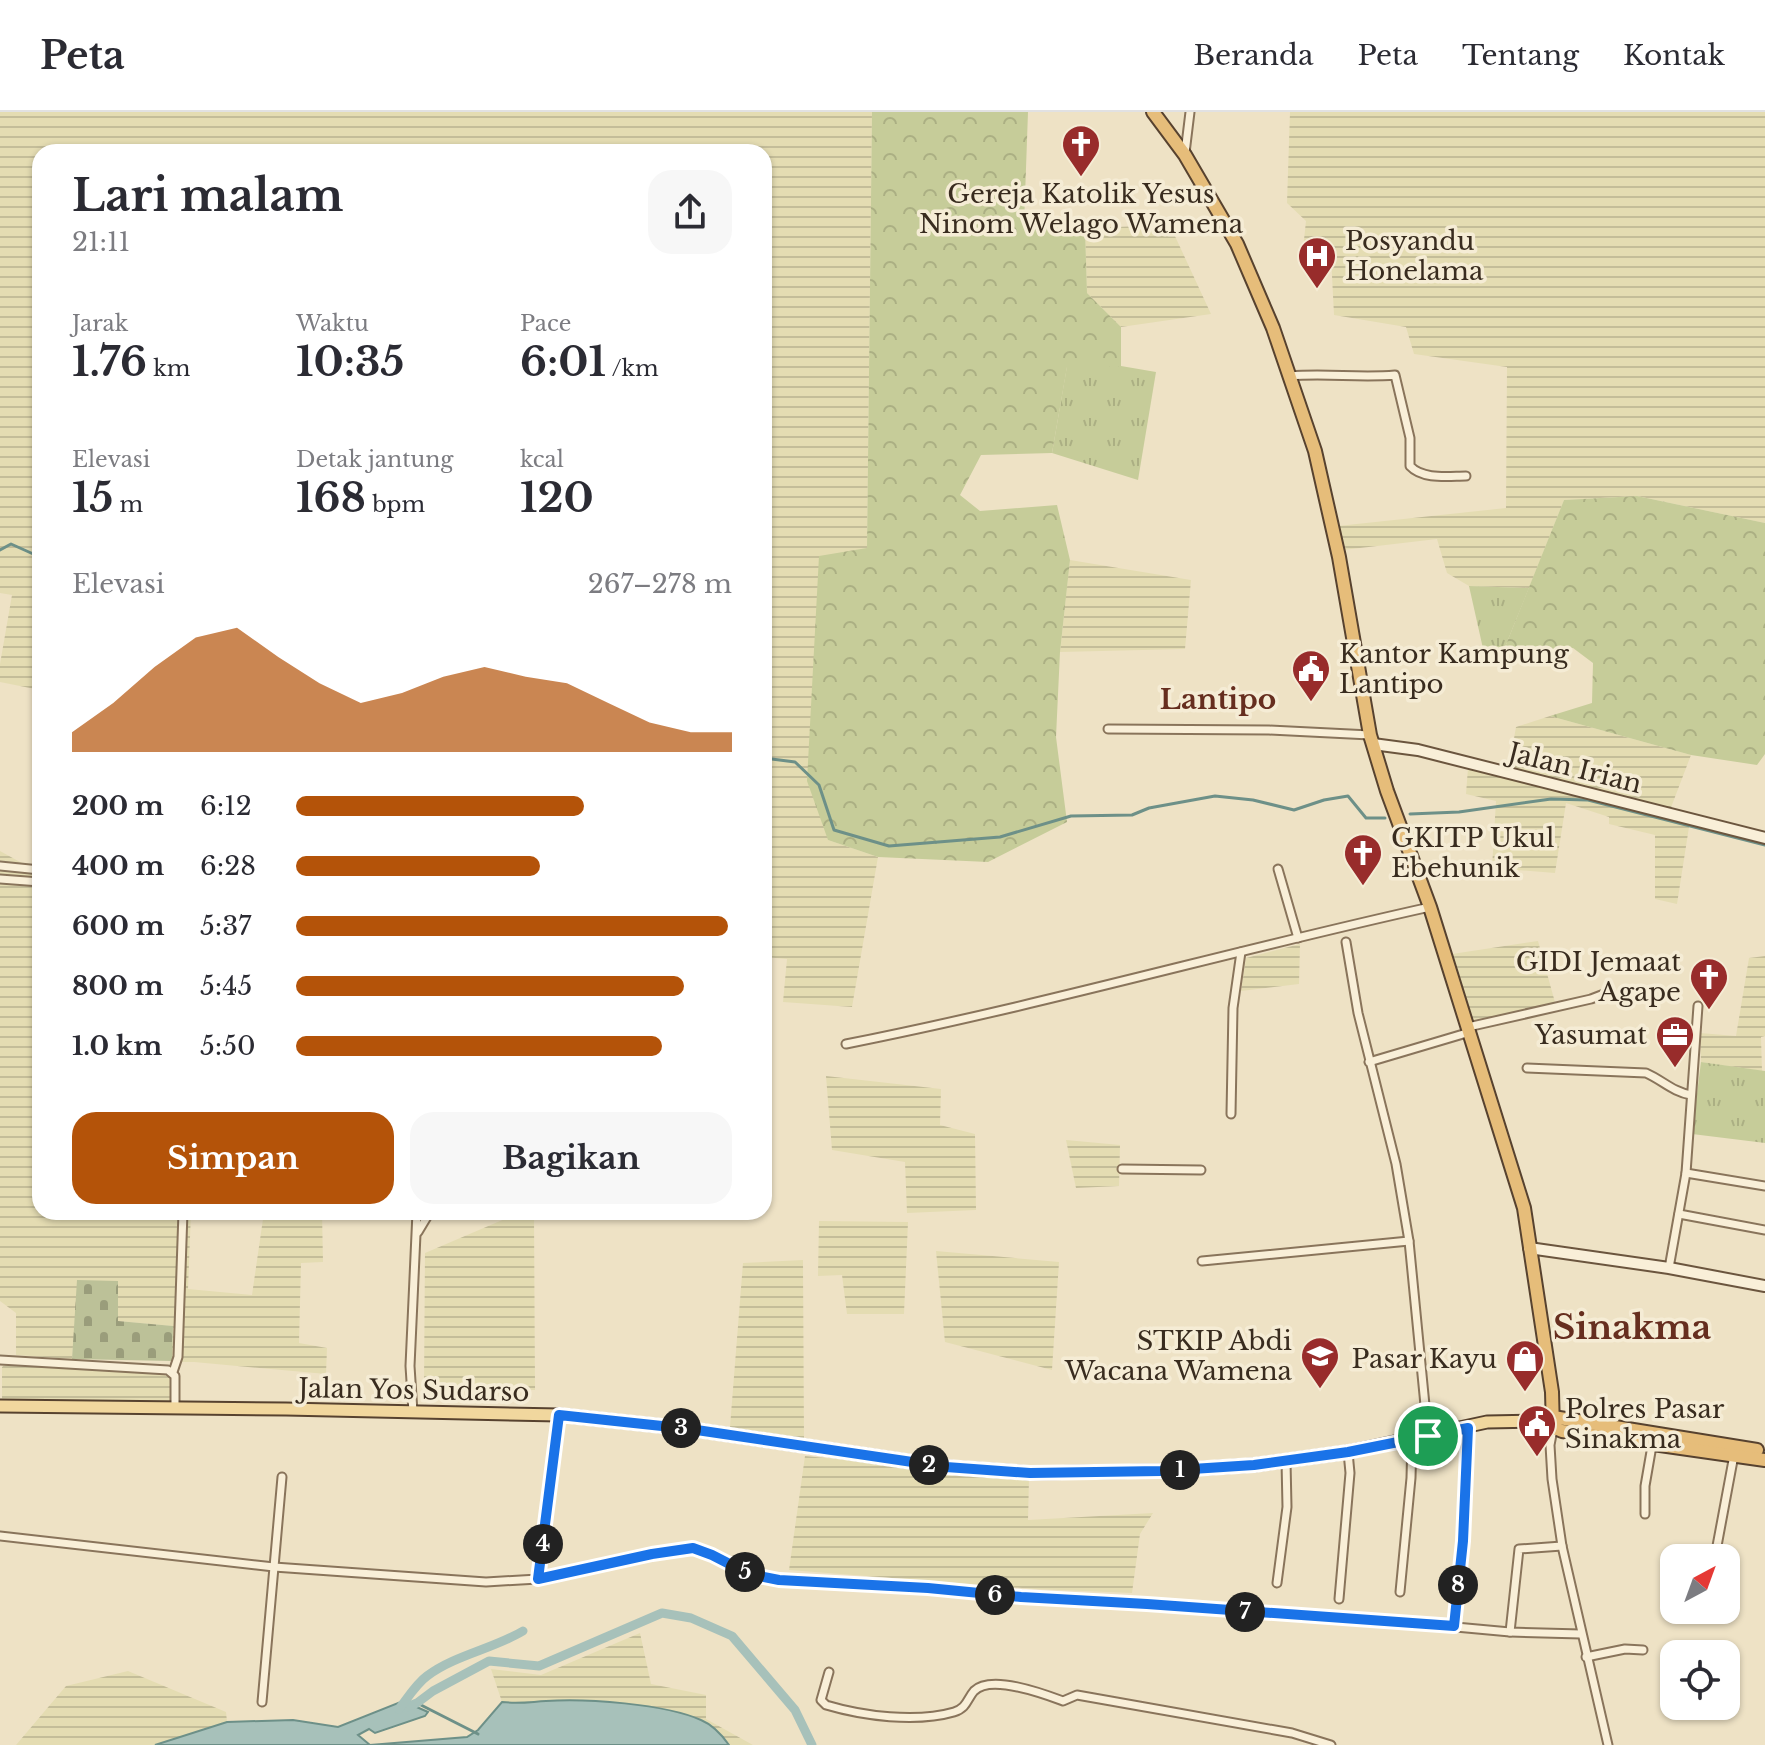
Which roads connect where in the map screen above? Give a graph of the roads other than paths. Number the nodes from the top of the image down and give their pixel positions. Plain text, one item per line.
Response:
1 (1153, 112) edge
2 (1190, 112) edge
3 (1185, 155) junction
4 (1290, 376) junction
5 (1466, 476) dead end
6 (1108, 729) dead end
7 (1372, 740) junction
8 (1765, 838) edge
9 (0, 866) edge
10 (32, 869) edge
11 (1278, 869) dead end
12 (0, 879) edge
13 (32, 881) edge
14 (1430, 907) junction
15 (1298, 938) junction
16 (1346, 942) dead end
17 (1241, 952) junction
18 (1604, 994) dead end
19 (1698, 1006) dead end
20 (1469, 1030) junction
21 (846, 1044) dead end
22 (1369, 1062) junction
23 (1527, 1068) dead end
24 (1691, 1095) junction
25 (1231, 1114) dead end
26 (1122, 1169) dead end
27 (1201, 1170) dead end
28 (1686, 1173) junction
29 (1765, 1186) edge
30 (1679, 1214) junction
31 (183, 1220) edge
32 (417, 1220) edge
33 (425, 1220) edge
34 (1765, 1230) edge
35 (417, 1233) junction
36 (1409, 1241) junction
37 (1529, 1248) junction
38 (1202, 1261) dead end
39 (1669, 1268) junction
40 (1765, 1286) edge
41 (0, 1360) edge
42 (0, 1371) edge
43 (173, 1372) junction
44 (0, 1406) edge
45 (175, 1409) junction
46 (413, 1412) junction
47 (559, 1415) junction
48 (1539, 1421) joint
49 (1553, 1423) junction
50 (1468, 1428) junction
51 (1428, 1436) junction
52 (1653, 1438) junction
53 (1412, 1439) junction
54 (1348, 1452) junction
55 (1765, 1452) edge
56 (1734, 1455) junction
57 (1765, 1460) edge
58 (1286, 1461) junction
59 (282, 1477) dead end
60 (1645, 1514) dead end
61 (0, 1536) edge
62 (1717, 1544) edge
63 (1562, 1546) junction
64 (274, 1567) junction
65 (538, 1579) junction
66 (1277, 1583) dead end
67 (1400, 1592) dead end
68 (1339, 1599) dead end
69 (1454, 1626) junction
70 (1510, 1632) junction
71 (1581, 1634) junction
72 (1643, 1650) dead end
73 (1586, 1657) junction
74 (829, 1672) dead end
75 (262, 1702) dead end
76 (1331, 1745) edge
77 (1608, 1745) edge

1 - 3 highway
2 - 3 street
3 - 4 highway
4 - 5 street
4 - 7 highway
6 - 7 street
7 - 8 main road, Jalan Irian
7 - 14 highway
9 - 10 street
11 - 15 street
12 - 13 street
14 - 15 street
14 - 20 highway
15 - 17 street
16 - 22 street
17 - 21 street
17 - 25 street
18 - 20 street
19 - 24 street
20 - 22 street
20 - 37 highway
22 - 36 street
23 - 24 street
24 - 28 street
26 - 27 street
28 - 29 street
28 - 30 street
30 - 34 street
30 - 39 street
31 - 43 street
32 - 35 street
33 - 35 street
35 - 46 street
36 - 38 street
36 - 51 street
37 - 39 main road
37 - 49 highway
39 - 40 main road
41 - 42 street
41 - 43 street
43 - 45 street
44 - 45 main road, Jalan Yos Sudarso
45 - 46 main road, Jalan Yos Sudarso
46 - 47 main road, Jalan Yos Sudarso
47 - 58 main road, Jalan Yos Sudarso
47 - 65 street
48 - 49 highway, Jalan Yos Sudarso
48 - 50 main road, Jalan Yos Sudarso
49 - 52 highway, Jalan Yos Sudarso
49 - 63 street
50 - 51 main road, Jalan Yos Sudarso
50 - 69 street
51 - 53 main road, Jalan Yos Sudarso
52 - 55 highway, Jalan Yos Sudarso
52 - 56 highway, Jalan Yos Sudarso
52 - 60 street
53 - 54 main road, Jalan Yos Sudarso
53 - 67 street
54 - 58 main road, Jalan Yos Sudarso
54 - 68 street
56 - 57 highway, Jalan Yos Sudarso
56 - 62 street
58 - 66 street
59 - 64 street
61 - 64 street
63 - 70 street
63 - 71 street
64 - 65 street
64 - 75 street
65 - 69 street
69 - 70 street
70 - 71 street
71 - 73 street
72 - 73 street
73 - 77 street
74 - 76 street

